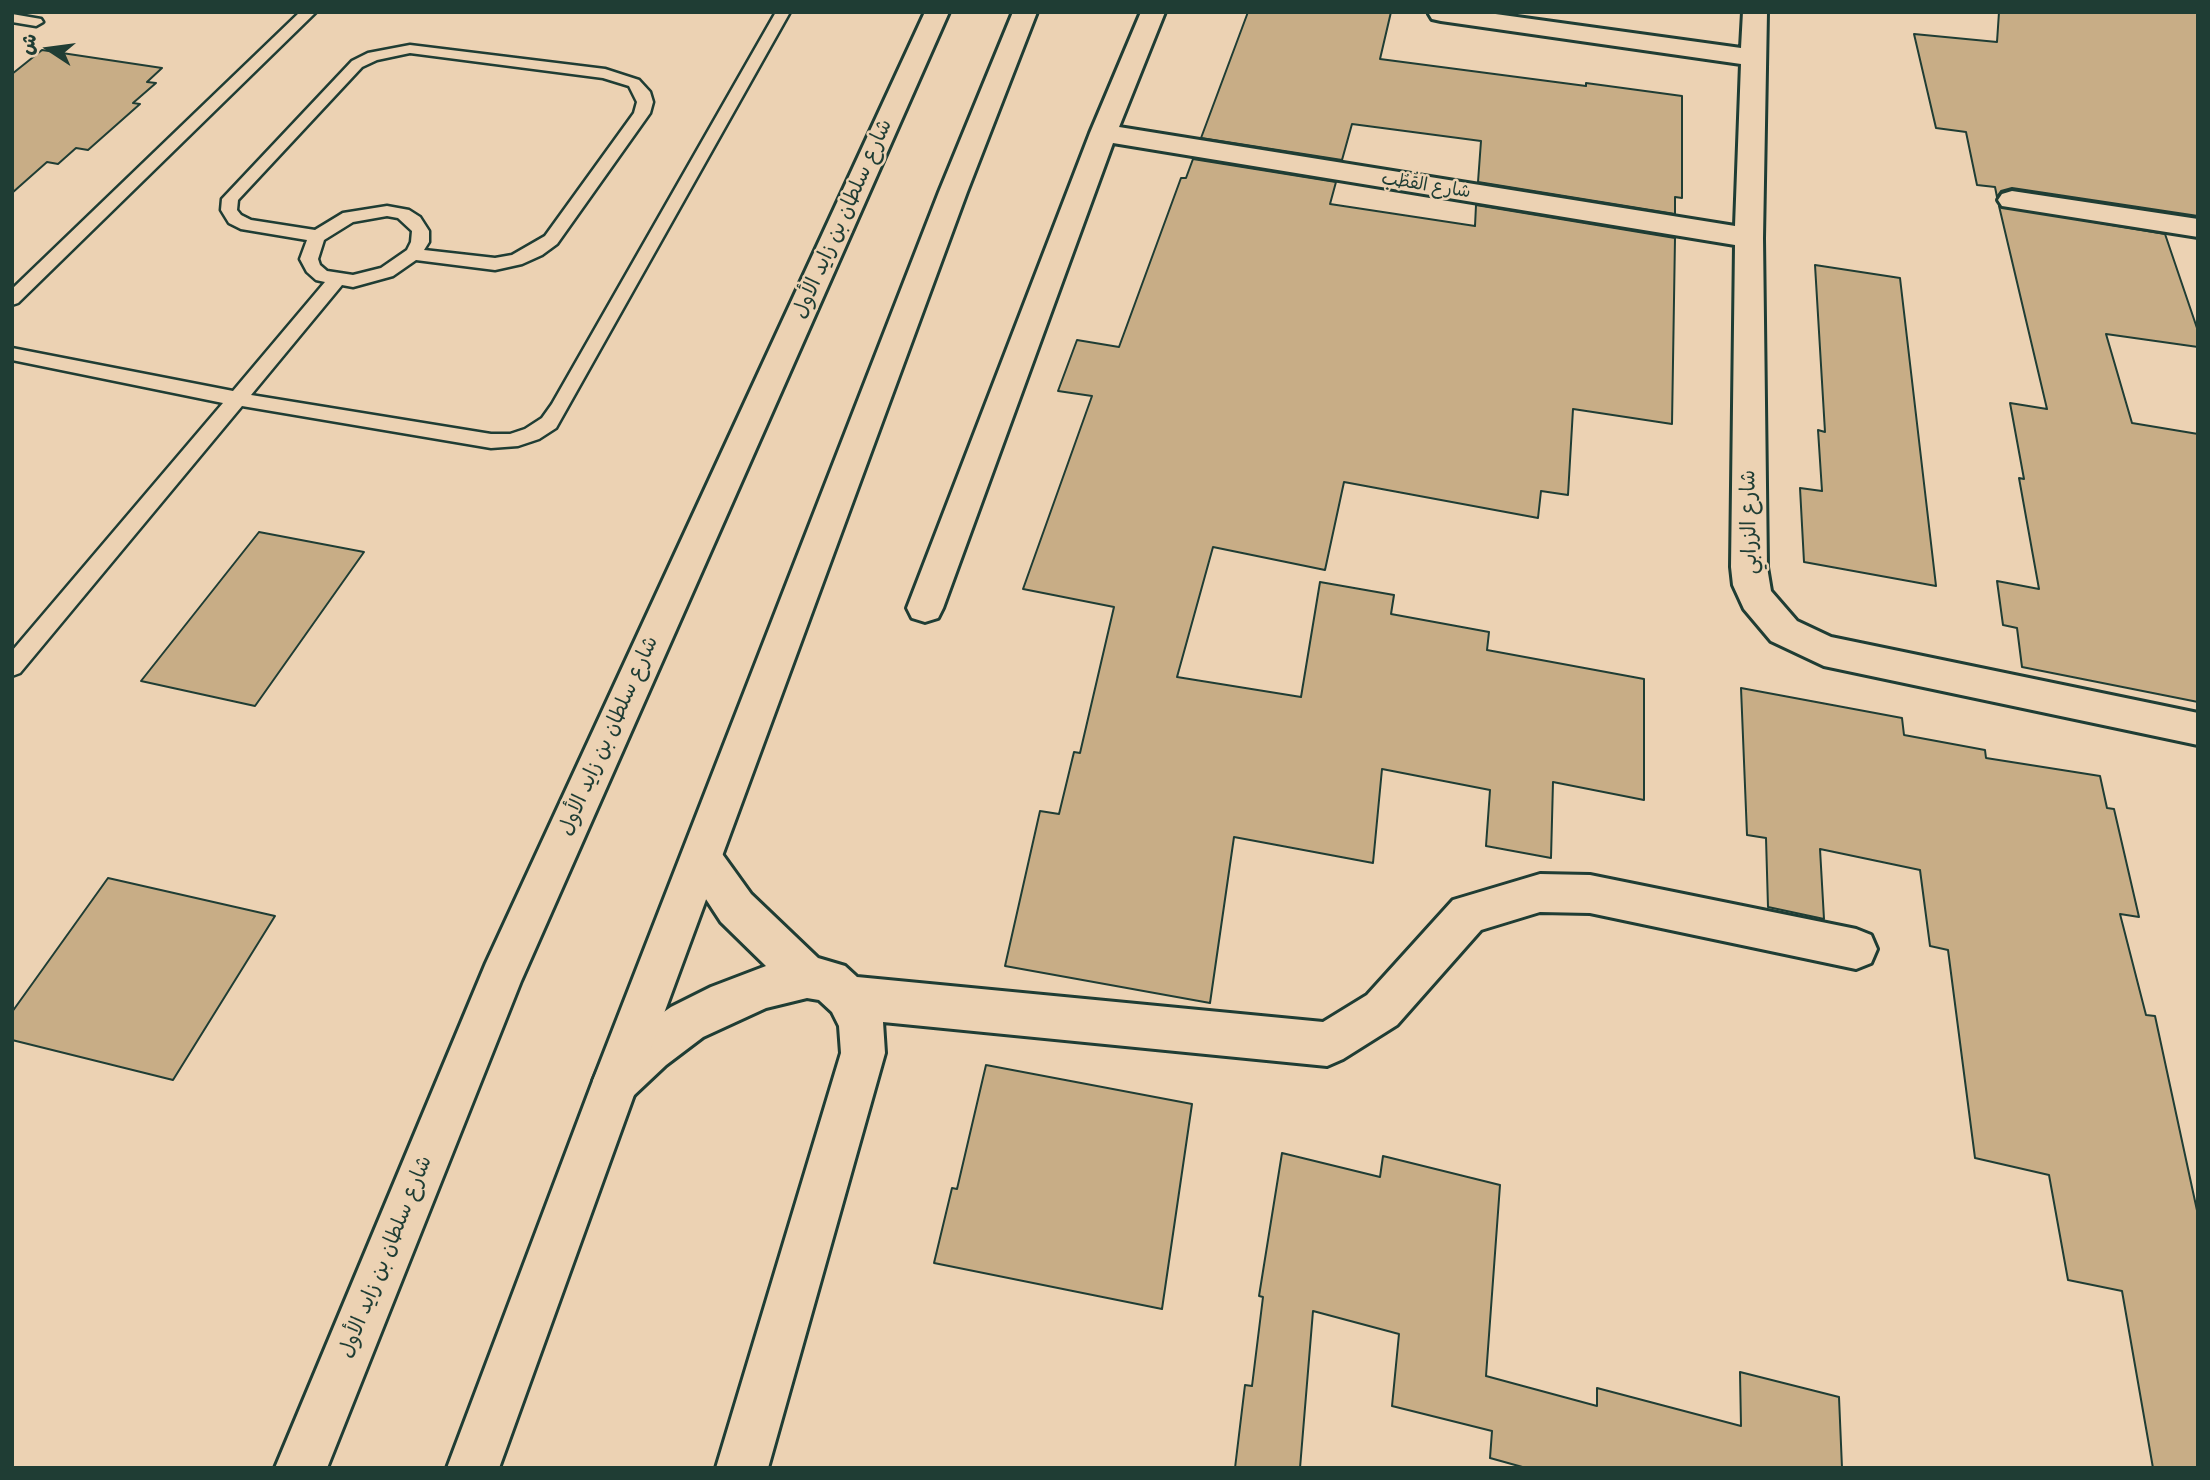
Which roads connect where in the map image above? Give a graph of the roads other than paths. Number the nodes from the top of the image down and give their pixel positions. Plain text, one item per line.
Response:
1 (309, 12) edge
2 (783, 12) edge
3 (937, 12) edge
4 (1025, 12) edge
5 (1153, 12) edge
6 (1755, 12) edge
7 (1441, 14) edge
8 (12, 18) edge
9 (36, 22) dead end
10 (1755, 58) junction
11 (1103, 133) junction
12 (2012, 200) dead end
13 (2198, 228) edge
14 (318, 236) junction
15 (1749, 238) junction
16 (413, 254) junction
17 (337, 280) junction
18 (12, 299) edge
19 (12, 354) edge
20 (238, 399) junction
21 (925, 608) dead end
22 (12, 667) edge
23 (2198, 729) edge
24 (701, 858) junction
25 (1856, 949) dead end
26 (827, 987) junction
27 (616, 1081) junction
28 (300, 1468) edge
29 (473, 1468) edge
30 (742, 1468) edge

1 - 18 lane
2 - 20 lane
3 - 28 street, شارع سلطان بن زايد الأول
4 - 24 street
5 - 11 street
6 - 10 street, شارع الزرابي
7 - 10 street
8 - 9 lane
10 - 15 street, شارع الزرابي
11 - 15 street, شارع القُطُب
11 - 21 street
12 - 13 street
14 - 16 lane
14 - 16 lane
14 - 17 lane
15 - 23 street, شارع الزرابي
16 - 17 lane
17 - 20 lane
19 - 20 lane
20 - 22 lane
24 - 26 street
24 - 27 street
25 - 26 street
26 - 27 street
26 - 30 street
27 - 29 street

